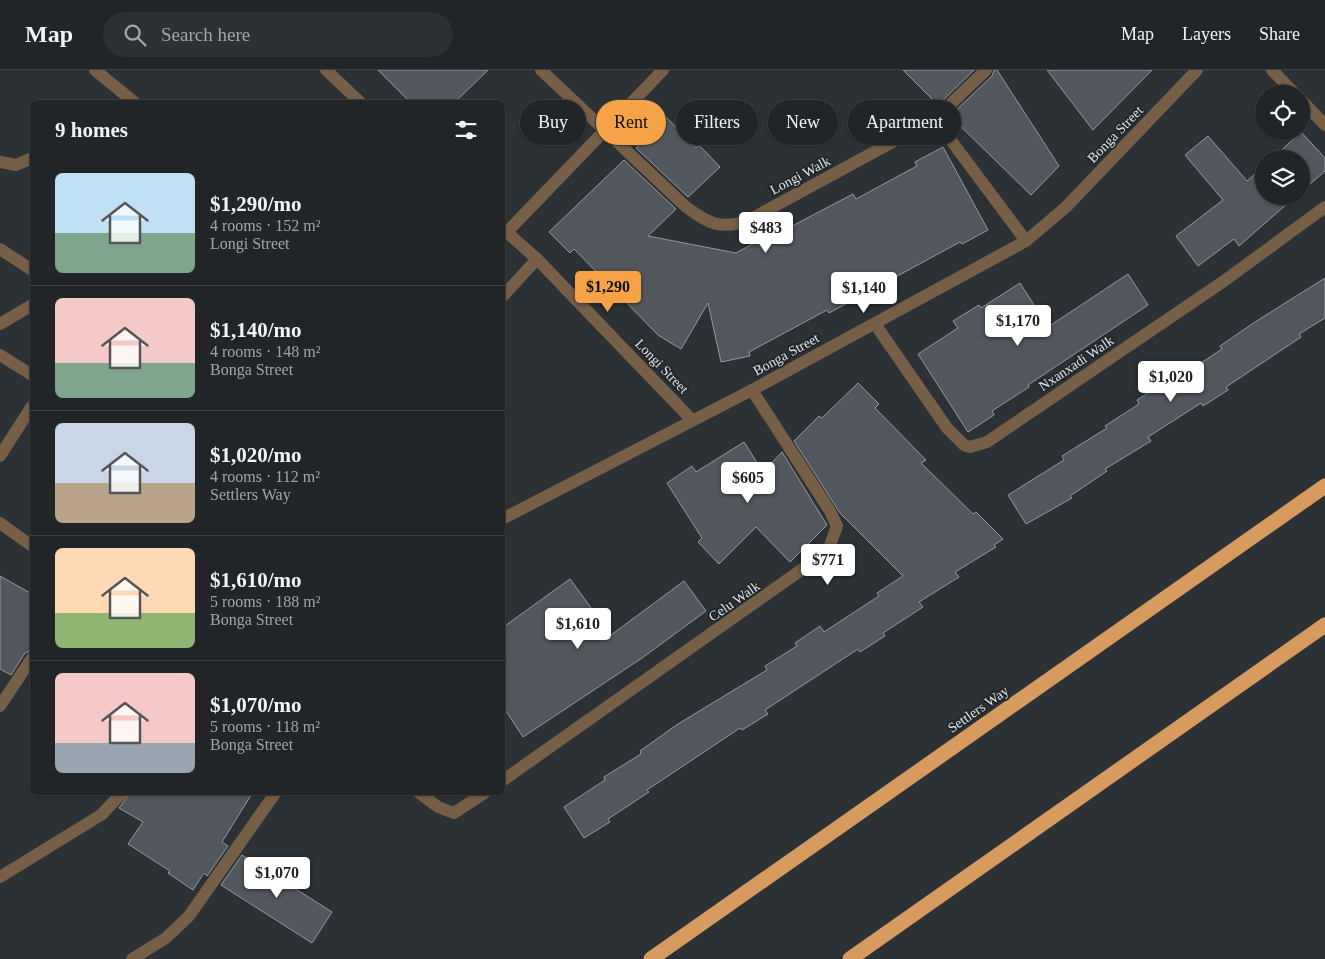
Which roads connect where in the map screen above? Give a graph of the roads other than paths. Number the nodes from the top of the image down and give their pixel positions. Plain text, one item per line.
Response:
1 (95, 70) edge
2 (326, 70) edge
3 (541, 70) edge
4 (663, 70) edge
5 (986, 70) edge
6 (1197, 70) edge
7 (1272, 70) edge
8 (1286, 85) edge
9 (132, 100) edge
10 (358, 100) edge
11 (634, 100) edge
12 (955, 100) edge
13 (1310, 109) edge
14 (596, 122) edge
15 (1325, 124) edge
16 (596, 140) edge
17 (620, 145) edge
18 (887, 145) edge
19 (954, 145) edge
20 (30, 159) edge
21 (0, 162) edge
22 (1325, 207) edge
23 (505, 230) edge
24 (1026, 241) junction
25 (0, 249) edge
26 (537, 259) junction
27 (30, 269) edge
28 (505, 294) edge
29 (30, 306) edge
30 (0, 324) edge
31 (875, 324) junction
32 (0, 355) edge
33 (30, 374) edge
34 (752, 390) junction
35 (30, 409) edge
36 (692, 420) junction
37 (0, 456) edge
38 (1325, 486) edge
39 (505, 517) edge
40 (0, 523) edge
41 (30, 545) edge
42 (1325, 625) edge
43 (30, 661) edge
44 (0, 706) edge
45 (505, 779) edge
46 (120, 795) edge
47 (274, 795) edge
48 (422, 795) edge
49 (481, 795) edge
50 (0, 877) edge
51 (132, 959) edge
52 (651, 959) edge
53 (850, 959) edge

1 - 9 street
2 - 10 street
3 - 14 street, Longi Walk
4 - 11 street
5 - 12 street, Longi Walk
6 - 24 street, Bonga Street
7 - 8 street
13 - 15 street
16 - 23 street
17 - 18 street, Longi Walk
19 - 24 street
20 - 21 street
22 - 31 street, Nxanxadi Walk
23 - 26 street, Longi Street
24 - 31 street, Bonga Street
25 - 27 street
26 - 28 street
26 - 36 street, Longi Street
29 - 30 street
31 - 34 street, Bonga Street
32 - 33 street
34 - 36 street, Bonga Street
34 - 45 street, Celu Walk
35 - 37 street
36 - 39 street, Bonga Street
38 - 52 highway, Settlers Way
40 - 41 street
42 - 53 highway
43 - 44 street
46 - 50 street
47 - 51 street
48 - 49 street

